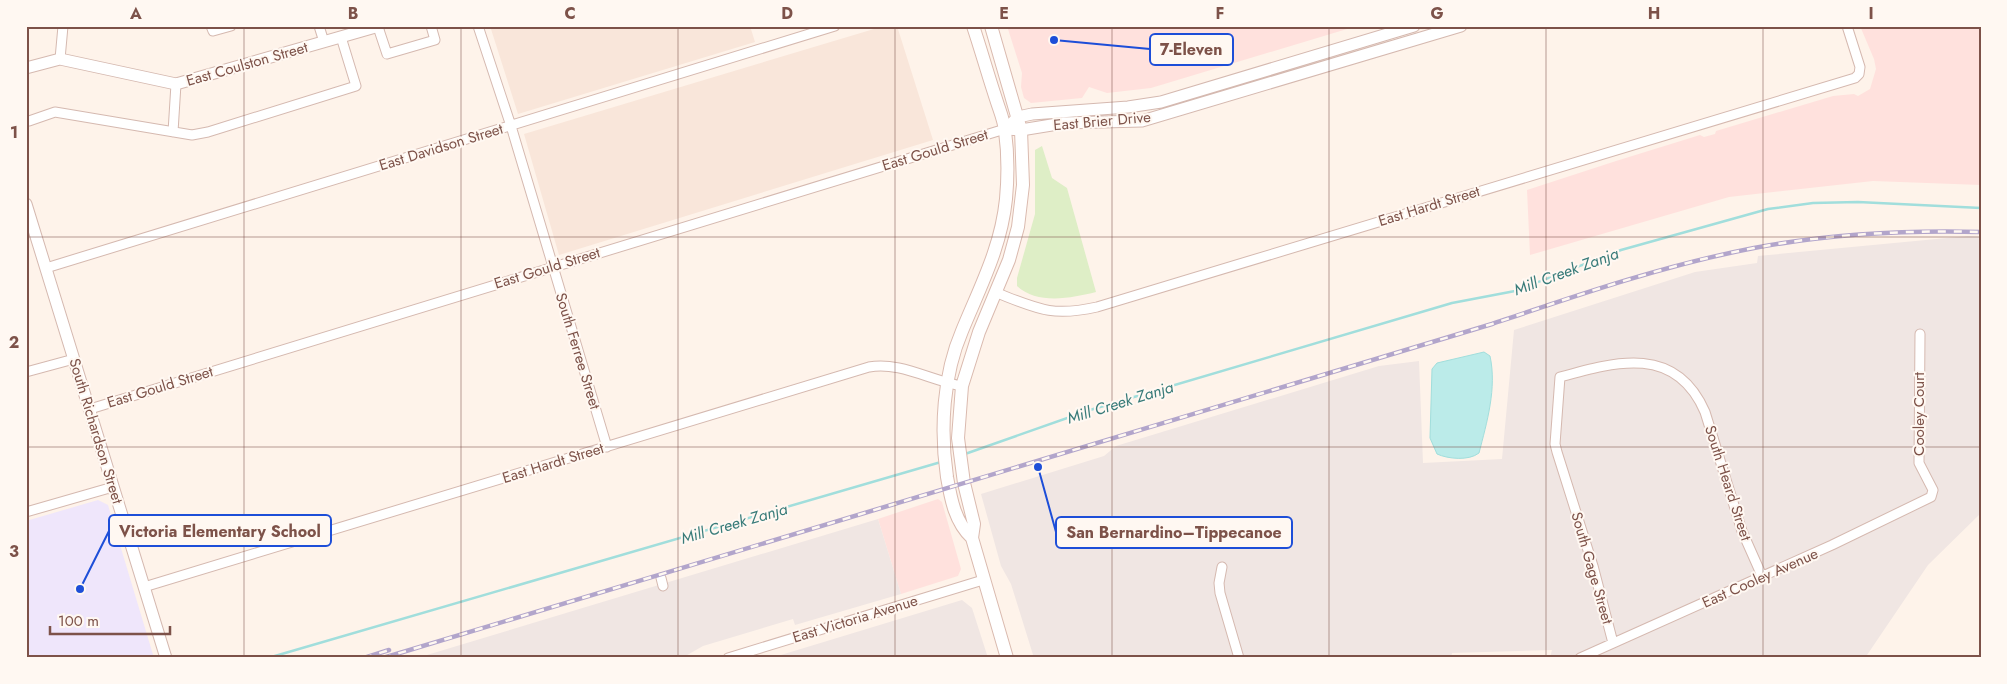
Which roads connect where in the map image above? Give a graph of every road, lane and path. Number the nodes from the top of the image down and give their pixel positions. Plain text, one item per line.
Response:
1 (63, 26) edge
2 (231, 26) edge
3 (319, 26) edge
4 (378, 26) edge
5 (431, 26) edge
6 (478, 26) edge
7 (836, 26) edge
8 (973, 26) edge
9 (991, 26) edge
10 (1414, 26) edge
11 (1462, 26) edge
12 (1847, 26) edge
13 (212, 29) edge
14 (341, 37) junction
15 (324, 42) junction
16 (60, 59) junction
17 (26, 68) edge
18 (176, 84) junction
19 (1018, 117) junction
20 (29, 121) dead end
21 (511, 126) junction
22 (1005, 129) junction
23 (1021, 130) junction
24 (173, 132) junction
25 (26, 204) edge
26 (29, 222) edge
27 (552, 267) junction
28 (46, 268) junction
29 (983, 287) junction
30 (997, 293) junction
31 (1920, 334) dead end
32 (74, 359) junction
33 (26, 372) edge
34 (948, 384) junction
35 (962, 386) junction
36 (1694, 391) joint
37 (90, 409) junction
38 (607, 447) junction
39 (113, 487) junction
40 (1933, 490) joint
41 (26, 512) edge
42 (972, 538) junction
43 (1222, 568) dead end
44 (1762, 576) junction
45 (983, 580) junction
46 (144, 587) junction
47 (1613, 643) junction
48 (166, 658) edge
49 (728, 658) edge
50 (1007, 658) edge
51 (1239, 658) edge
52 (1580, 658) edge

1 - 16 street
2 - 13 street
3 - 15 street
4 - 5 street
4 - 14 street, East Coulston Street
6 - 21 street, South Ferree Street
7 - 21 street, East Davidson Street
8 - 22 main road
9 - 19 main road
10 - 19 street, East Brier Drive
11 - 23 street, East Brier Drive
12 - 30 street, East Hardt Street
14 - 15 street, East Coulston Street
14 - 24 street
15 - 18 street, East Coulston Street
16 - 17 street, East Coulston Street
16 - 18 street, East Coulston Street
18 - 24 street
19 - 22 street
19 - 23 main road
20 - 24 street
21 - 27 street, South Ferree Street
21 - 28 street, East Davidson Street
22 - 23 street, East Brier Drive
22 - 27 street, East Gould Street
22 - 29 main road
23 - 30 main road
25 - 26 street, South Richardson Street
26 - 28 street, South Richardson Street
27 - 37 street, East Gould Street
27 - 38 street, South Ferree Street
28 - 32 street, South Richardson Street
29 - 30 main road
29 - 34 main road
30 - 35 main road
31 - 40 street, Cooley Court
32 - 33 street
32 - 37 street, South Richardson Street
34 - 35 street, East Hardt Street
34 - 38 street, East Hardt Street
34 - 42 main road
35 - 42 main road
36 - 44 street, South Heard Street
36 - 47 street, South Gage Street
37 - 39 street, South Richardson Street
38 - 46 street, East Hardt Street
39 - 41 street
39 - 46 street, South Richardson Street
40 - 44 street, East Cooley Avenue
42 - 45 main road
43 - 51 street
44 - 47 street, East Cooley Avenue
45 - 49 street, East Victoria Avenue
45 - 50 main road
46 - 48 street, South Richardson Street
47 - 52 street, East Cooley Avenue

